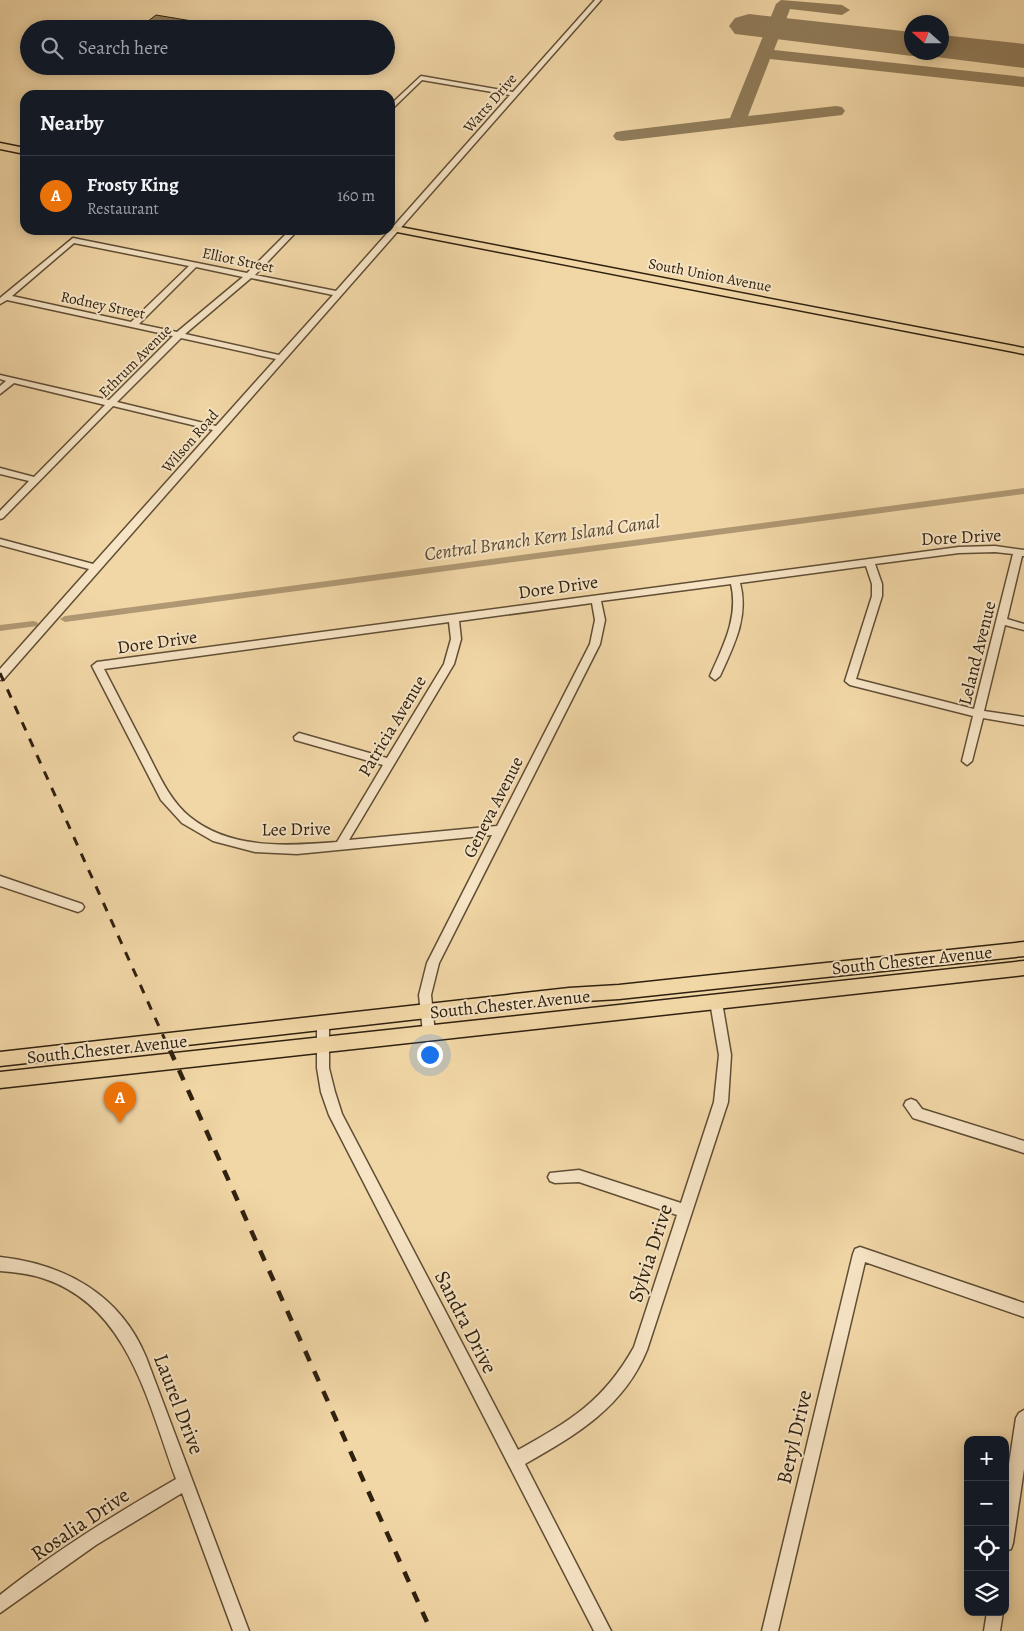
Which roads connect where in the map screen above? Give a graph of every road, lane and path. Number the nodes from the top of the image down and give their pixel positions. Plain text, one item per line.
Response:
1 (598, 0) edge
2 (515, 94) junction
3 (395, 104) edge
4 (0, 146) edge
5 (0, 152) edge
6 (20, 152) edge
7 (20, 154) edge
8 (395, 225) edge
9 (395, 226) edge
10 (289, 235) edge
11 (387, 235) edge
12 (194, 265) junction
13 (606, 266) junction
14 (249, 276) junction
15 (338, 294) junction
16 (749, 298) junction
17 (3, 300) edge
18 (820, 304) junction
19 (846, 316) junction
20 (133, 325) junction
21 (928, 325) junction
22 (178, 335) junction
23 (1024, 343) edge
24 (1024, 351) edge
25 (282, 358) junction
26 (0, 378) edge
27 (12, 380) junction
28 (0, 391) edge
29 (111, 404) junction
30 (219, 429) junction
31 (0, 471) edge
32 (36, 480) junction
33 (0, 516) edge
34 (0, 542) edge
35 (1021, 552) edge
36 (869, 562) junction
37 (96, 568) junction
38 (735, 580) junction
39 (596, 599) junction
40 (454, 618) junction
41 (1001, 622) junction
42 (1024, 627) edge
43 (97, 666) joint
44 (0, 676) edge
45 (715, 676) dead end
46 (979, 714) junction
47 (1024, 721) edge
48 (299, 737) dead end
49 (967, 762) dead end
50 (390, 763) junction
51 (500, 830) junction
52 (340, 846) junction
53 (0, 881) edge
54 (78, 907) dead end
55 (1024, 949) edge
56 (1024, 968) edge
57 (716, 1002) junction
58 (426, 1013) junction
59 (323, 1024) junction
60 (428, 1033) junction
61 (324, 1044) junction
62 (0, 1059) edge
63 (0, 1080) edge
64 (911, 1105) dead end
65 (1024, 1147) edge
66 (555, 1177) dead end
67 (686, 1211) junction
68 (0, 1264) edge
69 (1024, 1310) edge
70 (1024, 1418) edge
71 (514, 1461) junction
72 (186, 1482) junction
73 (1008, 1526) edge
74 (1, 1602) edge
75 (994, 1616) edge
76 (242, 1631) edge
77 (602, 1631) edge
78 (770, 1631) edge
79 (992, 1631) edge

1 - 2 street, Watts Drive
2 - 3 street
2 - 8 street, Watts Drive
4 - 6 main road
5 - 7 main road
9 - 13 main road, South Union Avenue
10 - 14 street, Ethrum Avenue
11 - 15 street, Wilson Road
12 - 14 street, Elliot Street
12 - 17 street, Elliot Street
12 - 20 street
13 - 16 main road, South Union Avenue
13 - 18 main road, South Union Avenue
14 - 15 street, Elliot Street
14 - 22 street, Ethrum Avenue
15 - 25 street, Wilson Road
16 - 18 main road
16 - 19 main road, South Union Avenue
17 - 20 street, Rodney Street
18 - 21 main road, South Union Avenue
19 - 21 main road
19 - 24 main road, South Union Avenue
20 - 22 street, Rodney Street
21 - 23 main road, South Union Avenue
22 - 25 street, Rodney Street
22 - 29 street, Ethrum Avenue
25 - 30 street, Wilson Road
26 - 27 street
27 - 28 street
27 - 29 street
29 - 30 street
29 - 32 street, Ethrum Avenue
30 - 37 street, Wilson Road
31 - 32 street
32 - 33 street, Ethrum Avenue
34 - 37 street
35 - 36 street, Dore Drive
35 - 41 street, Leland Avenue
36 - 38 street, Dore Drive
36 - 46 street
37 - 44 street, Wilson Road
38 - 39 street, Dore Drive
38 - 45 street
39 - 40 street, Dore Drive
39 - 51 street, Geneva Avenue
40 - 43 street, Dore Drive
40 - 50 street, Patricia Avenue
41 - 42 street
41 - 46 street, Leland Avenue
43 - 52 street, Lee Drive
46 - 47 street
46 - 49 street, Leland Avenue
48 - 50 street
50 - 52 street, Patricia Avenue
51 - 52 street, Lee Drive
51 - 58 street, Geneva Avenue
53 - 54 street
55 - 58 main road, South Chester Avenue
56 - 57 main road, South Chester Avenue
57 - 60 main road, South Chester Avenue
57 - 67 street, Sylvia Drive
58 - 59 main road, South Chester Avenue
58 - 60 street, Geneva Avenue
59 - 61 street, Sandra Drive
59 - 62 main road, South Chester Avenue
60 - 61 main road, South Chester Avenue
61 - 63 main road, South Chester Avenue
61 - 71 street, Sandra Drive
64 - 65 street
66 - 67 street
67 - 71 street, Sylvia Drive
68 - 72 street, Laurel Drive
69 - 78 street, Beryl Drive
70 - 73 street
71 - 77 street, Sandra Drive
72 - 74 street, Rosalia Drive
72 - 76 street, Laurel Drive
75 - 79 street

